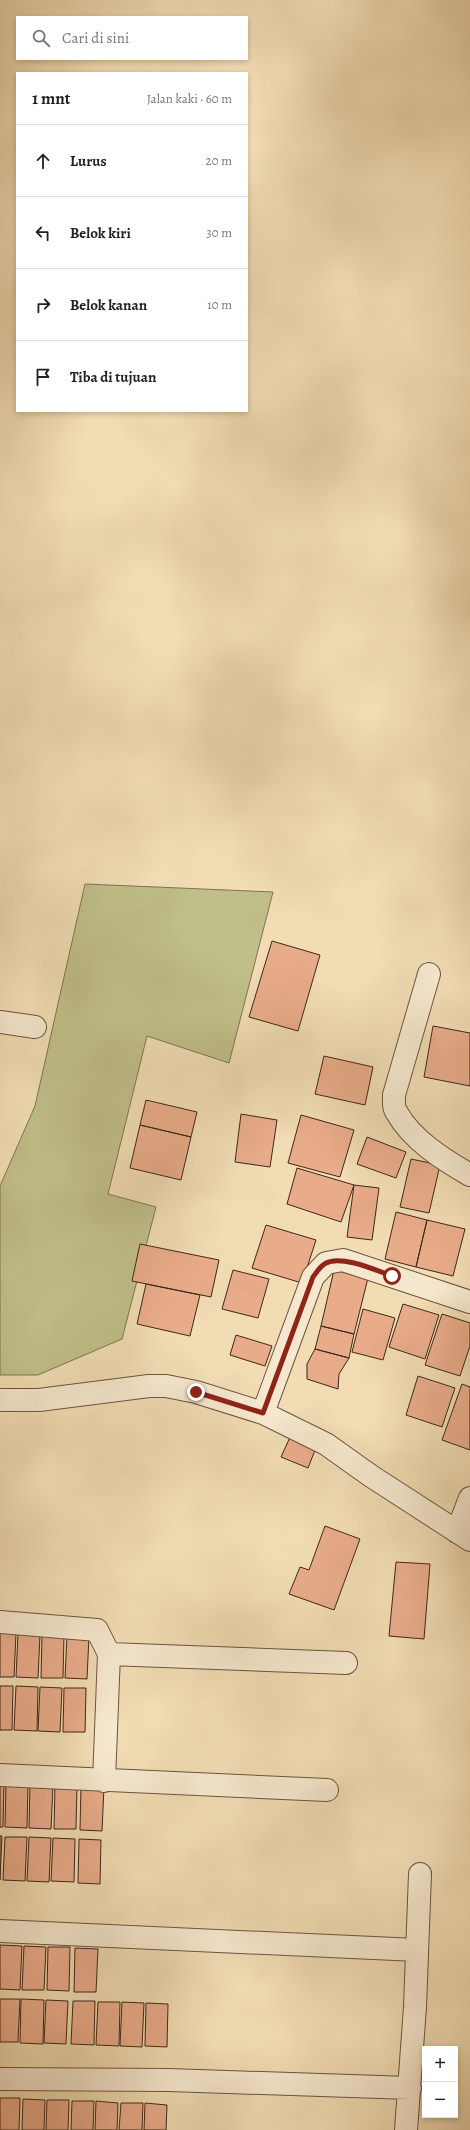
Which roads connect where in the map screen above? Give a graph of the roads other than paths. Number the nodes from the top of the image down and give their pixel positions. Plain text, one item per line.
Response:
1 (429, 974) dead end
2 (0, 1022) edge
3 (35, 1028) dead end
4 (470, 1175) edge
5 (470, 1302) edge
6 (0, 1400) edge
7 (263, 1413) junction
8 (470, 1498) edge
9 (464, 1536) edge
10 (0, 1622) edge
11 (109, 1654) junction
12 (346, 1663) dead end
13 (0, 1776) edge
14 (104, 1781) junction
15 (327, 1790) dead end
16 (420, 1874) dead end
17 (0, 1931) edge
18 (417, 1950) junction
19 (0, 2079) edge
20 (410, 2088) junction
21 (406, 2130) edge

1 - 4 street
2 - 3 street
5 - 7 street
6 - 7 street
7 - 9 street
8 - 9 street
10 - 11 street
11 - 12 street
11 - 14 street
13 - 14 street
14 - 15 street
16 - 18 street
17 - 18 street
18 - 20 street
19 - 20 street
20 - 21 street

